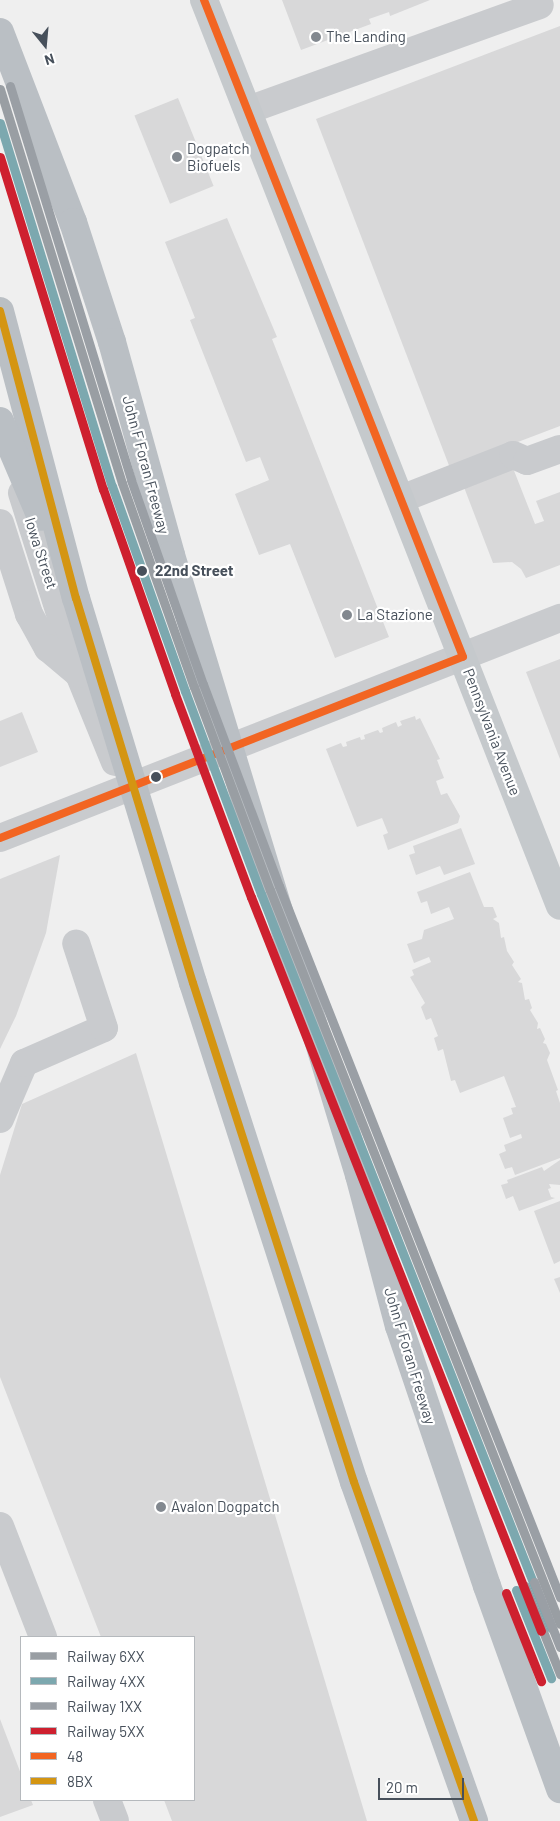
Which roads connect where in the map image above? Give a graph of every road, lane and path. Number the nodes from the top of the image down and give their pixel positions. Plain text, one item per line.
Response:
1 (204, 0) edge
2 (540, 5) dead end
3 (0, 25) edge
4 (0, 32) edge
5 (24, 91) junction
6 (248, 110) junction
7 (0, 312) edge
8 (0, 421) edge
9 (0, 433) edge
10 (560, 449) edge
11 (401, 498) junction
12 (0, 523) edge
13 (76, 598) junction
14 (560, 618) edge
15 (463, 657) junction
16 (79, 674) junction
17 (134, 786) junction
18 (0, 838) edge
19 (560, 906) edge
20 (76, 943) dead end
21 (0, 1119) edge
22 (0, 1526) edge
23 (44, 1636) edge
24 (560, 1788) edge
25 (107, 1801) edge
26 (115, 1821) edge
27 (474, 1821) edge

1 - 6 main road, Pennsylvania Avenue
2 - 6 street
3 - 5 highway
4 - 5 highway, John F Foran Freeway
5 - 24 highway, John F Foran Freeway
6 - 11 main road, Pennsylvania Avenue
7 - 13 highway
8 - 13 highway
9 - 16 street, Iowa Street
10 - 11 street
11 - 15 main road, Pennsylvania Avenue
12 - 16 street, Iowa Street
13 - 27 highway
14 - 15 street
15 - 17 street
15 - 19 main road, Pennsylvania Avenue
16 - 17 street, Iowa Street
17 - 18 street
20 - 21 street
22 - 23 street
25 - 26 street

